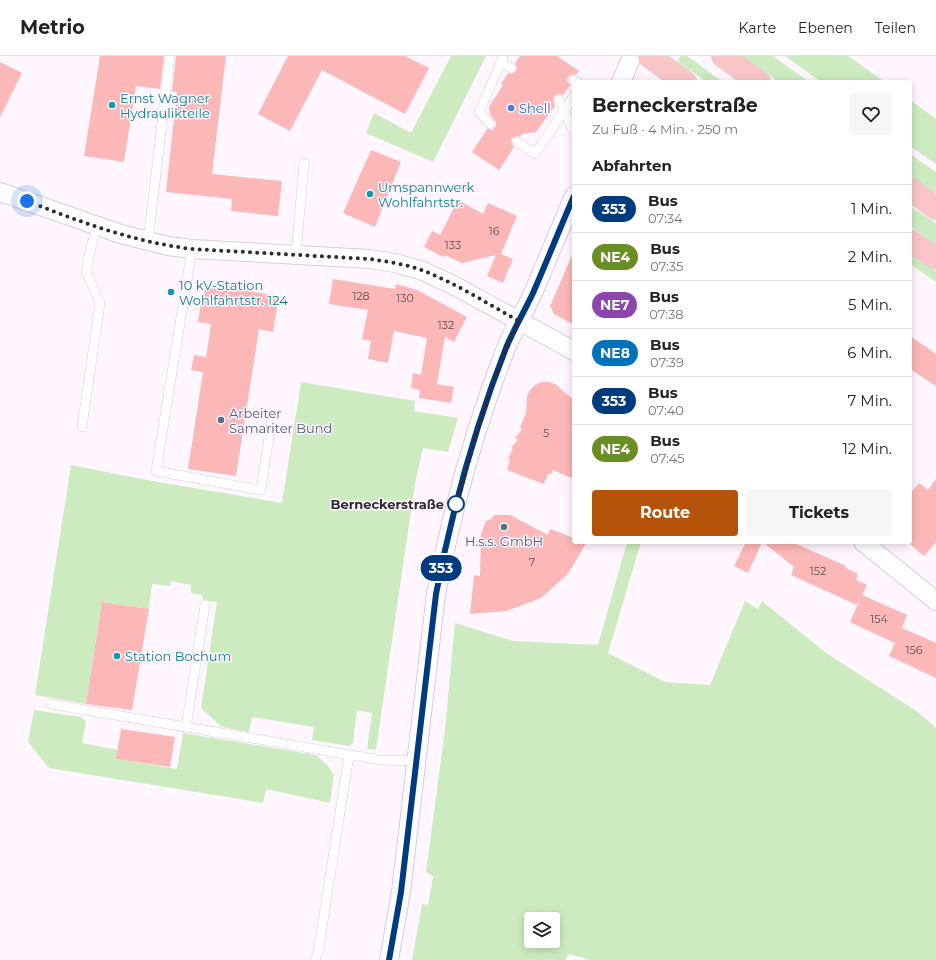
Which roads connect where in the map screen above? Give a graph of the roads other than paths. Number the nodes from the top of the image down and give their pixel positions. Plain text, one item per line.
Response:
1 (170, 56) edge
2 (632, 56) edge
3 (649, 56) edge
4 (723, 56) edge
5 (502, 59) edge
6 (511, 68) dead end
7 (623, 80) edge
8 (682, 80) edge
9 (756, 80) edge
10 (572, 99) edge
11 (560, 100) dead end
12 (565, 110) junction
13 (490, 124) dead end
14 (572, 127) edge
15 (517, 142) dead end
16 (304, 163) dead end
17 (912, 190) edge
18 (0, 192) edge
19 (572, 201) edge
20 (936, 208) edge
21 (98, 227) junction
22 (148, 241) junction
23 (912, 242) edge
24 (192, 249) junction
25 (296, 255) junction
26 (936, 258) edge
27 (519, 321) junction
28 (572, 350) edge
29 (272, 416) dead end
30 (82, 427) dead end
31 (866, 544) edge
32 (934, 596) edge
33 (205, 605) dead end
34 (50, 704) dead end
35 (186, 727) junction
36 (349, 755) junction
37 (417, 761) junction
38 (315, 960) edge
39 (389, 960) edge

1 - 22 lane
2 - 7 street
3 - 8 main road
4 - 9 main road
5 - 6 lane
5 - 13 lane
10 - 12 lane
11 - 12 lane
12 - 14 lane
12 - 15 lane
16 - 25 lane
17 - 20 main road
18 - 21 street
19 - 27 street
21 - 22 street
21 - 30 lane
22 - 24 street
23 - 26 main road
24 - 25 street
24 - 29 lane
25 - 27 street
27 - 28 street
27 - 37 street
31 - 32 street
33 - 35 lane
34 - 35 lane
35 - 36 lane
36 - 37 lane
36 - 38 lane
37 - 39 street

